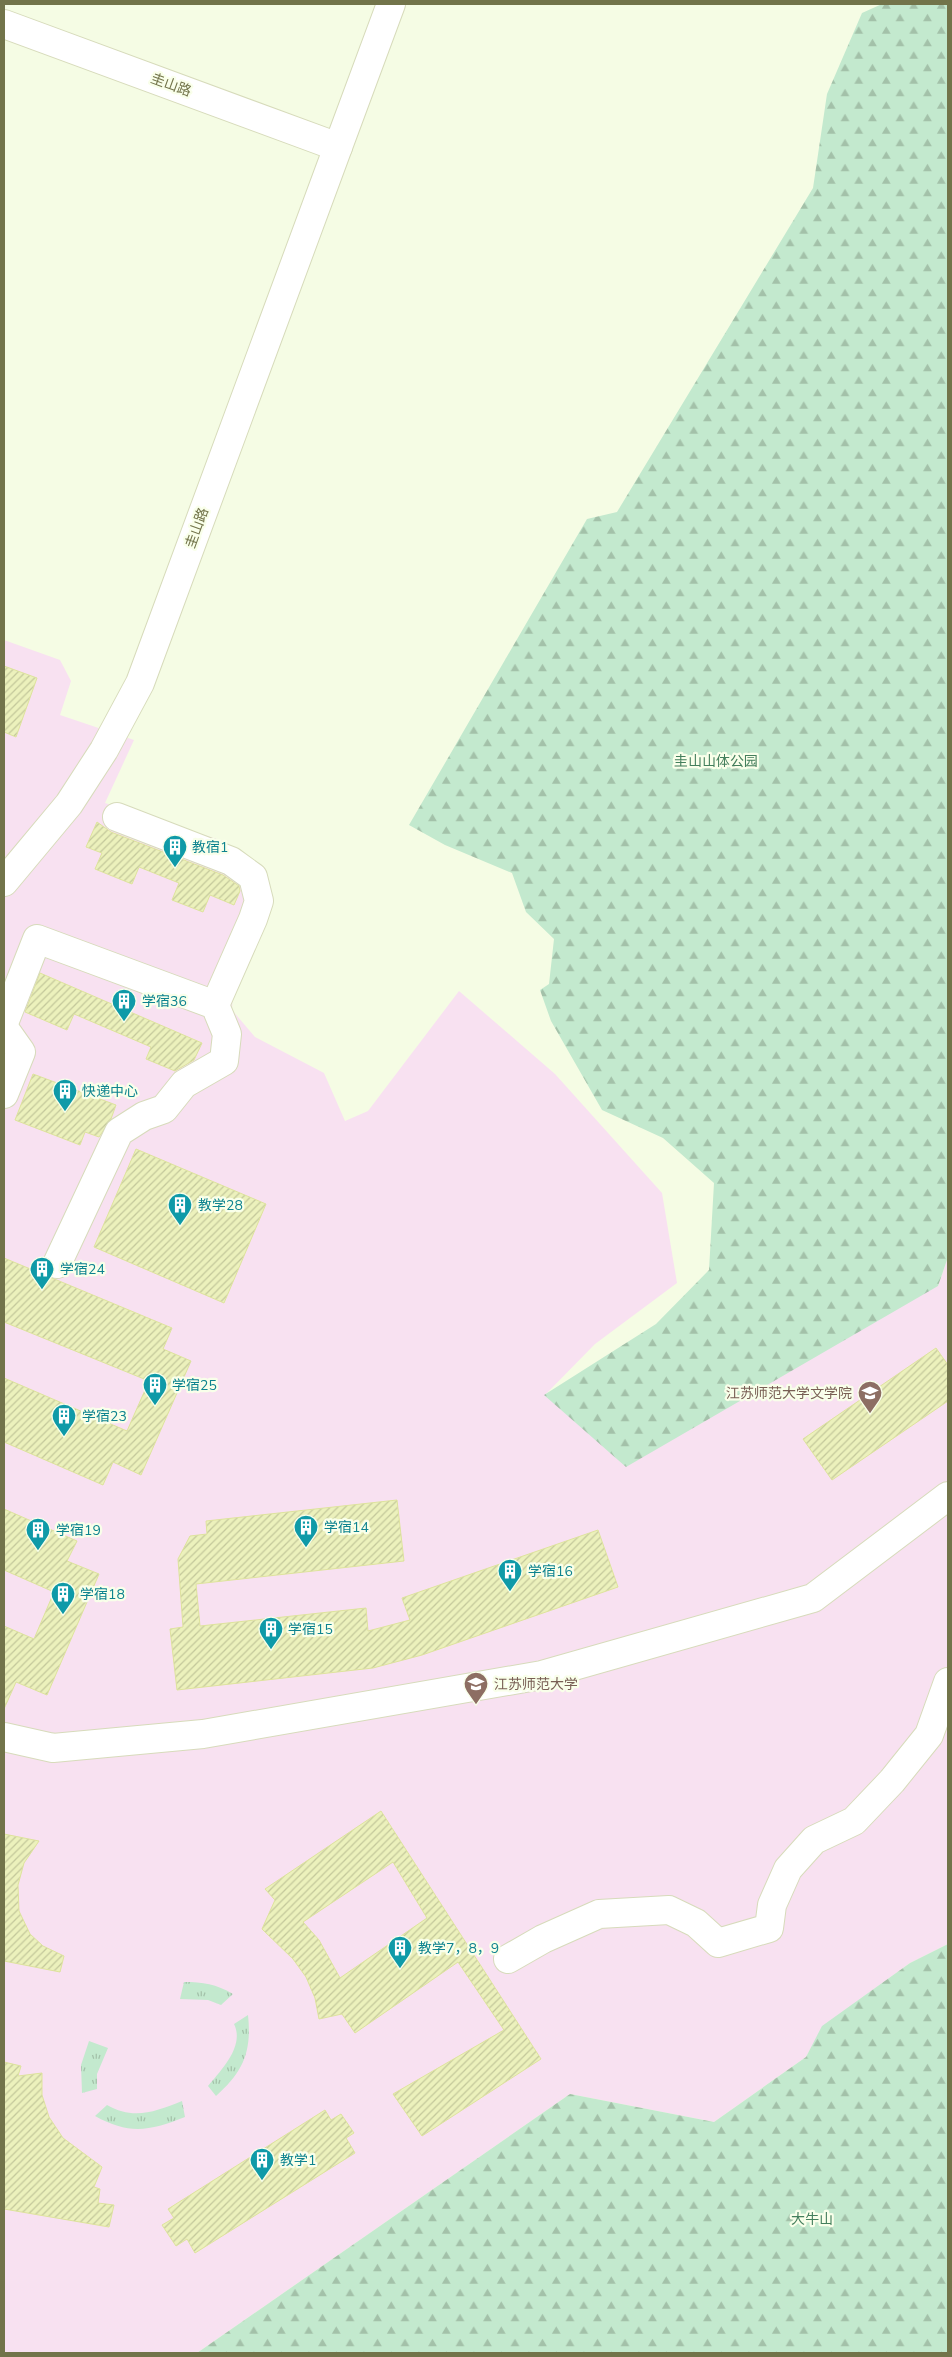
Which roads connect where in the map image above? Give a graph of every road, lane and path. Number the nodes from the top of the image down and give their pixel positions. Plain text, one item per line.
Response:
1 (391, 4) edge
2 (4, 24) edge
3 (338, 147) junction
4 (117, 817) dead end
5 (4, 882) edge
6 (215, 1006) junction
7 (4, 1023) edge
8 (4, 1028) edge
9 (4, 1094) edge
10 (57, 1264) dead end
11 (948, 1496) edge
12 (948, 1682) edge
13 (4, 1736) edge
14 (508, 1959) dead end

1 - 3 street, 圭山路
2 - 3 street, 圭山路
3 - 5 street, 圭山路
4 - 6 street
6 - 7 street
6 - 10 street
8 - 9 street
11 - 13 street
12 - 14 street

